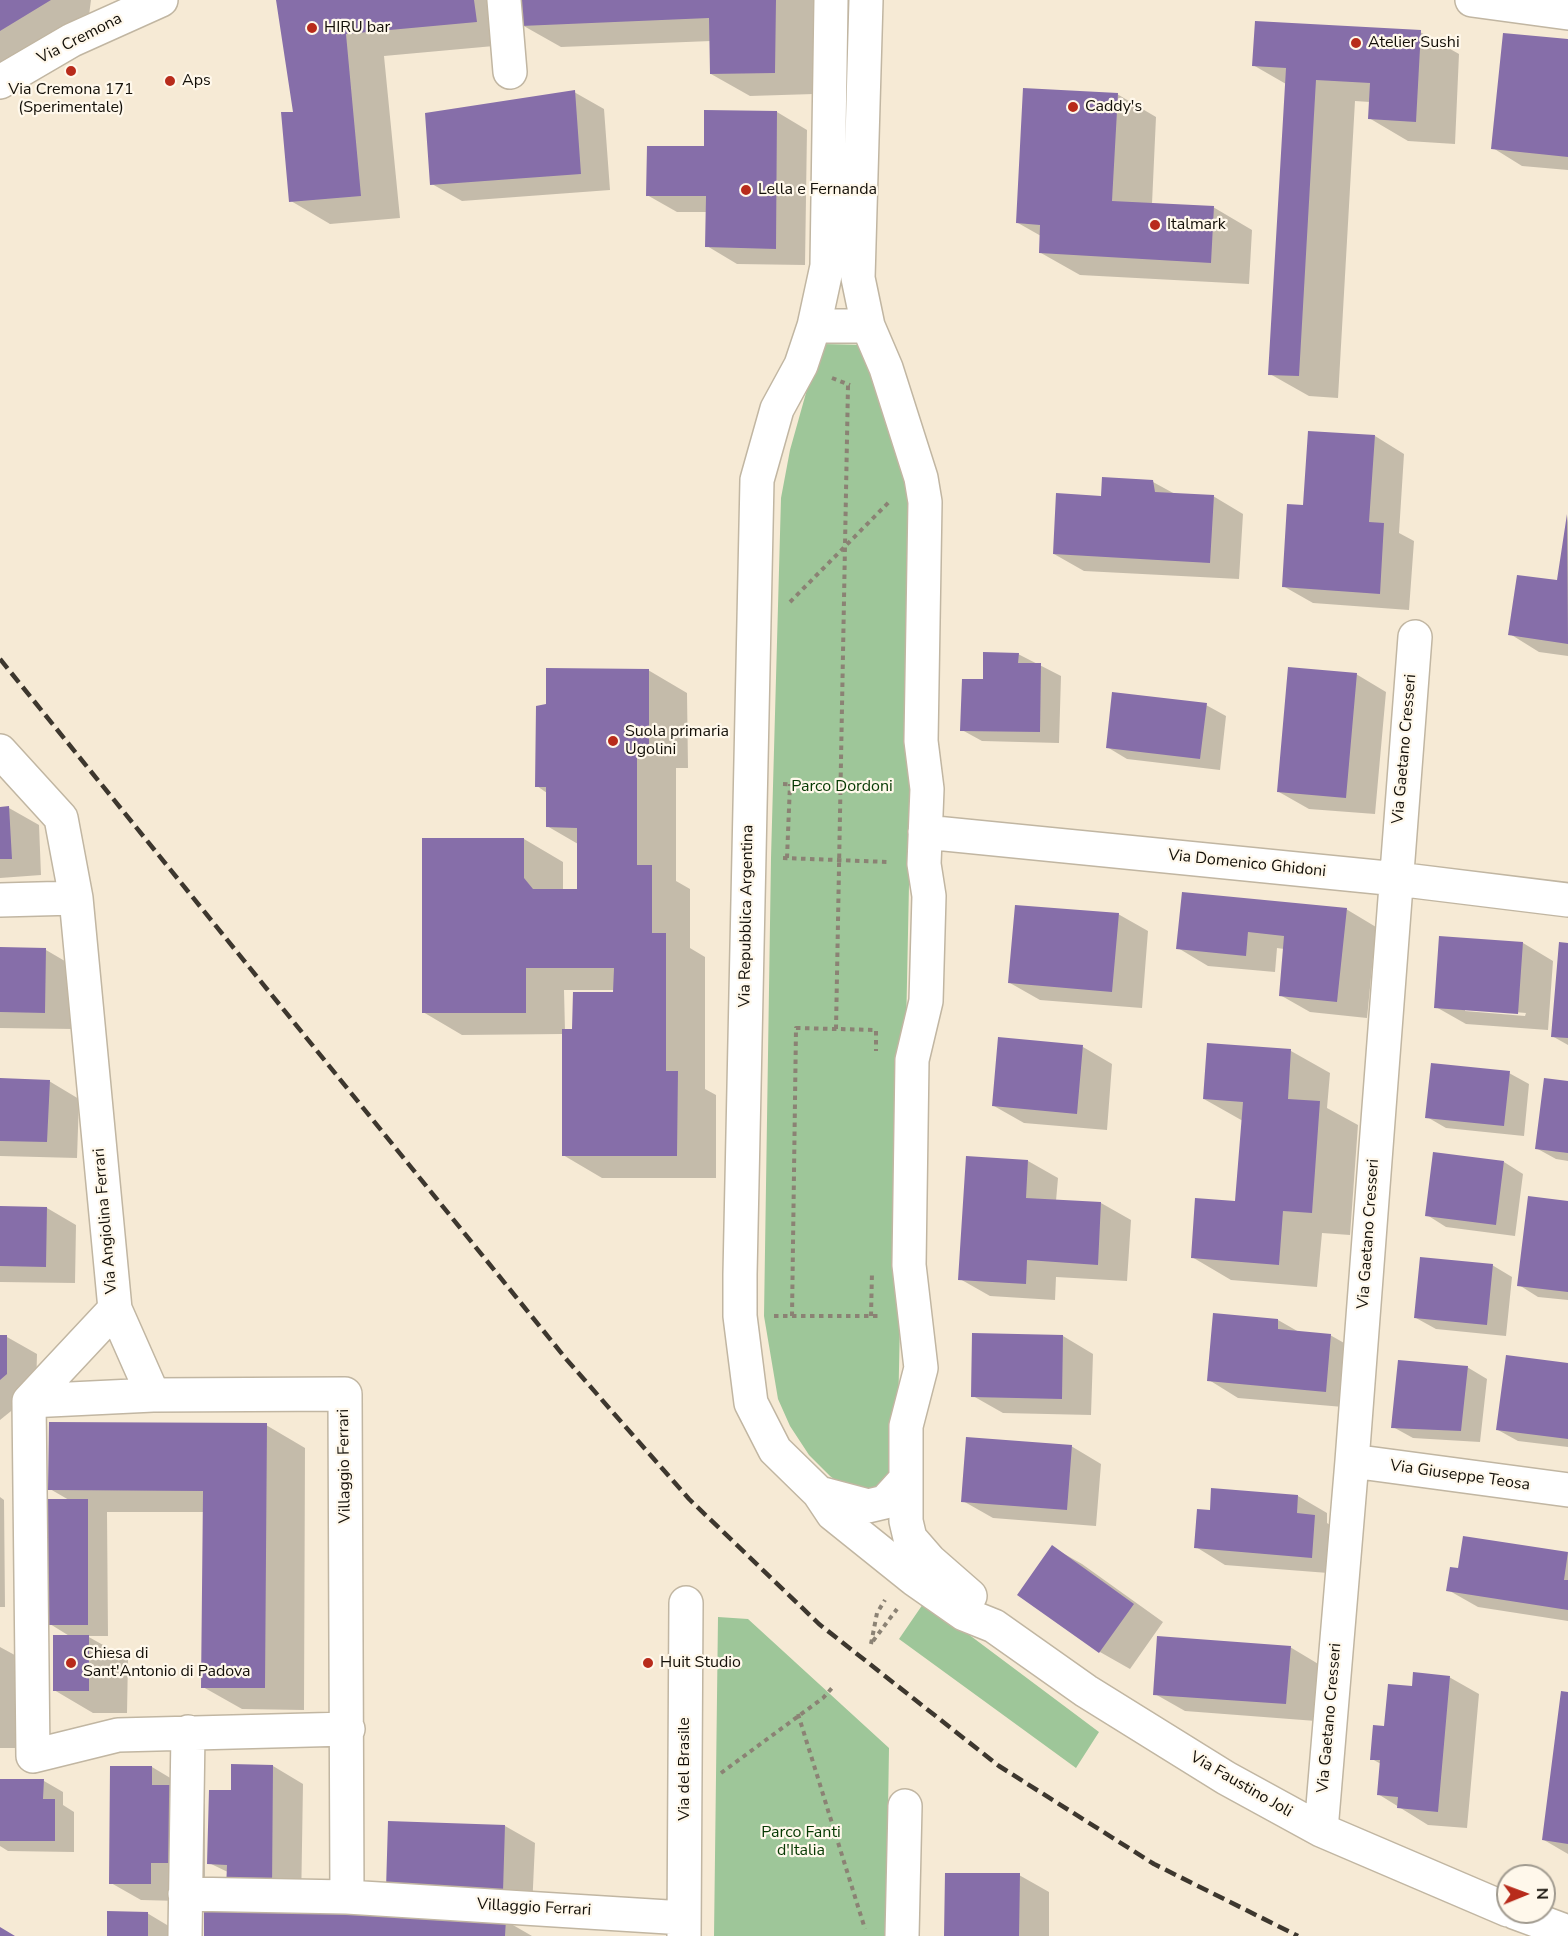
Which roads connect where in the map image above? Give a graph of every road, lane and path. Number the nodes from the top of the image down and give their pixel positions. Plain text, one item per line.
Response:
1 (161, 0) edge
2 (504, 0) edge
3 (831, 0) edge
4 (866, 0) edge
5 (1472, 0) edge
6 (1568, 13) edge
7 (510, 72) dead end
8 (0, 81) edge
9 (814, 326) junction
10 (868, 326) junction
11 (830, 377) dead end
12 (858, 381) dead end
13 (848, 385) junction
14 (894, 496) dead end
15 (846, 545) junction
16 (784, 608) dead end
17 (1415, 637) dead end
18 (0, 751) edge
19 (774, 784) dead end
20 (790, 784) junction
21 (842, 786) junction
22 (898, 788) dead end
23 (925, 832) junction
24 (779, 858) dead end
25 (787, 858) junction
26 (839, 860) junction
27 (895, 862) dead end
28 (1397, 879) junction
29 (76, 898) junction
30 (0, 900) edge
31 (1568, 900) edge
32 (836, 1029) junction
33 (876, 1053) dead end
34 (872, 1270) dead end
35 (115, 1309) junction
36 (765, 1316) dead end
37 (792, 1316) junction
38 (871, 1316) junction
39 (890, 1316) dead end
40 (153, 1395) junction
41 (29, 1401) junction
42 (1352, 1461) junction
43 (905, 1480) junction
44 (1568, 1491) edge
45 (819, 1493) junction
46 (922, 1570) junction
47 (686, 1603) dead end
48 (888, 1622) dead end
49 (871, 1644) dead end
50 (831, 1688) dead end
51 (798, 1714) junction
52 (348, 1729) junction
53 (188, 1732) junction
54 (720, 1773) dead end
55 (905, 1806) dead end
56 (1320, 1830) junction
57 (185, 1894) junction
58 (347, 1897) junction
59 (1496, 1905) edge
60 (1546, 1924) edge
61 (684, 1927) edge
62 (1568, 1932) edge
63 (185, 1936) edge
64 (867, 1936) edge
65 (902, 1936) edge

1 - 8 street, Via Cremona
2 - 7 street
3 - 9 street, Via Repubblica Argentina
4 - 10 street
5 - 6 street
9 - 10 street
9 - 45 street, Via Repubblica Argentina
10 - 23 street
11 - 13 path
12 - 13 path
13 - 15 path
14 - 15 path
15 - 16 path
15 - 21 path
17 - 28 street, Via Gaetano Cresseri
18 - 29 street, Via Angiolina Ferrari
19 - 20 path
20 - 21 path
20 - 25 path
21 - 22 path
21 - 26 path
23 - 28 street, Via Domenico Ghidoni
23 - 43 street
24 - 25 path
25 - 26 path
26 - 27 path
26 - 32 path
28 - 31 street, Via Domenico Ghidoni
28 - 42 street, Via Gaetano Cresseri
29 - 30 street
29 - 35 street, Via Angiolina Ferrari
32 - 33 path
32 - 37 path
34 - 38 path
35 - 40 street
35 - 41 street, Via Angiolina Ferrari
36 - 37 path
37 - 38 path
38 - 39 path
40 - 41 street, Villaggio Ferrari
40 - 52 street, Villaggio Ferrari
41 - 53 street
42 - 44 street, Via Giuseppe Teosa
42 - 56 street, Via Gaetano Cresseri
43 - 45 street, Via Repubblica Argentina
43 - 46 street
45 - 46 street, Via Repubblica Argentina
46 - 56 street, Via Faustino Joli
47 - 61 street, Via del Brasile
48 - 49 path
50 - 51 path
51 - 54 path
51 - 64 path
52 - 53 street
52 - 58 street, Villaggio Ferrari
53 - 57 street
55 - 65 street
56 - 59 street, Via Faustino Joli
57 - 58 street, Villaggio Ferrari
57 - 63 street
58 - 61 street, Villaggio Ferrari
60 - 62 street

